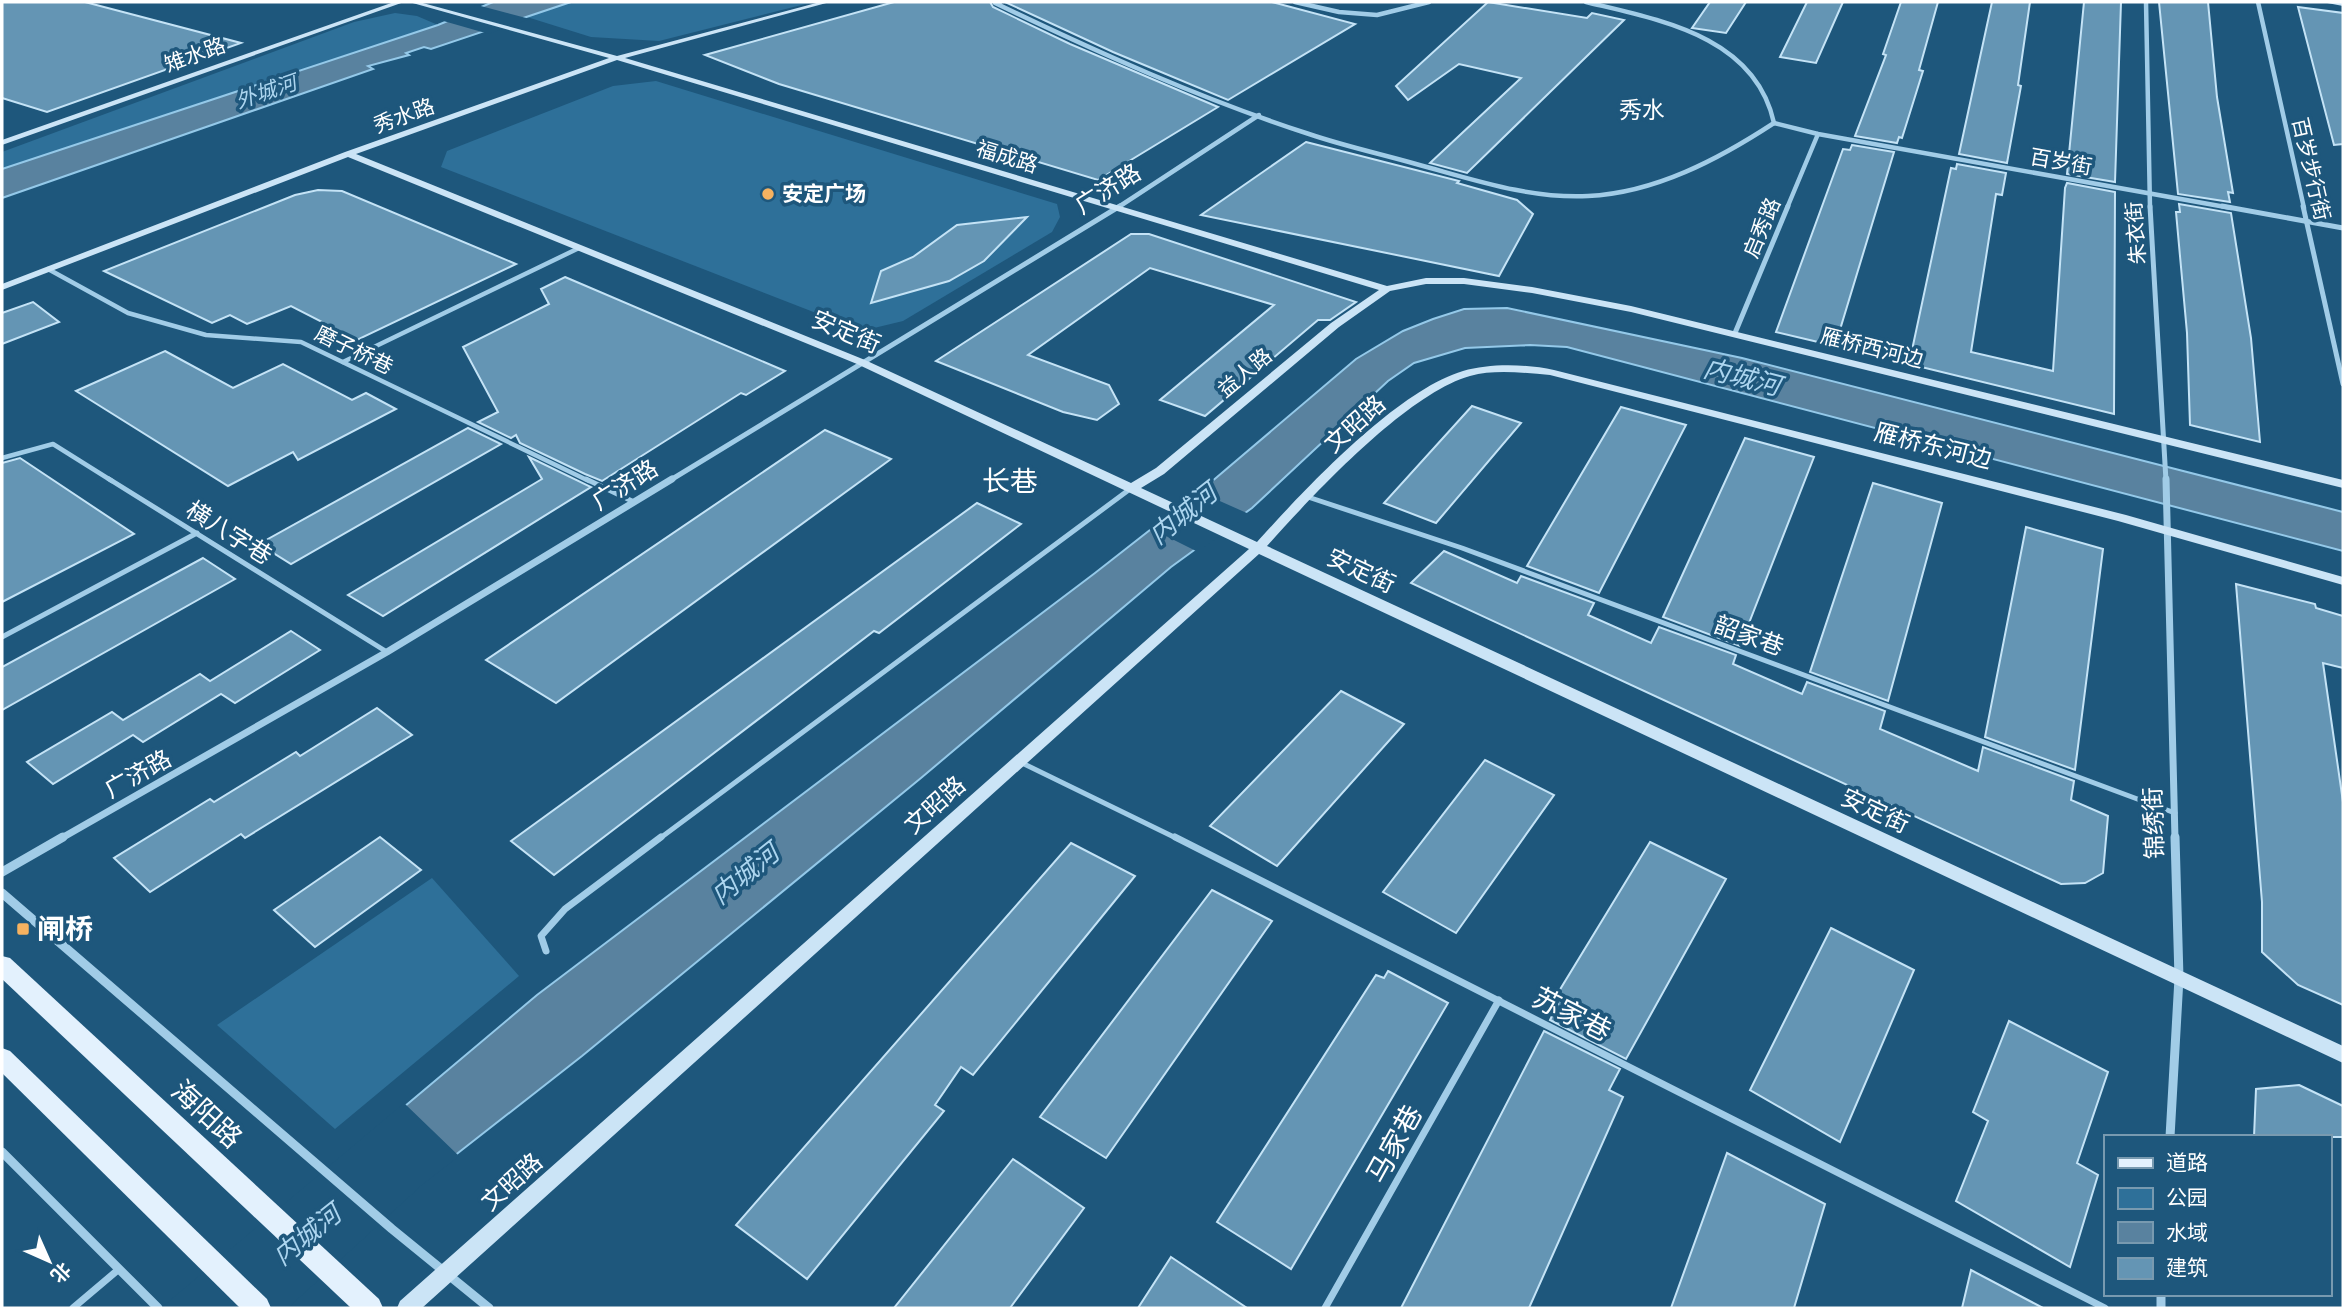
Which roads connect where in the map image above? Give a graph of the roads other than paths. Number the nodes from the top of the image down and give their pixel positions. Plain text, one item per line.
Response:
1 (400, 2) edge
2 (412, 2) edge
3 (827, 2) edge
4 (1000, 2) edge
5 (1295, 2) edge
6 (1429, 2) edge
7 (1586, 2) edge
8 (2146, 2) edge
9 (2258, 2) edge
10 (2325, 2) edge
11 (2343, 4) edge
12 (617, 58) junction
13 (1259, 115) junction
14 (1774, 123) junction
15 (1818, 134) junction
16 (2, 143) edge
17 (348, 154) junction
18 (2149, 193) junction
19 (1116, 208) junction
20 (2306, 221) junction
21 (2343, 228) edge
22 (579, 248) junction
23 (48, 269) junction
24 (2, 287) edge
25 (1387, 289) junction
26 (1735, 333) junction
27 (343, 362) junction
28 (861, 362) junction
29 (1510, 370) joint
30 (2343, 384) edge
31 (2165, 442) junction
32 (2, 458) edge
33 (2343, 484) edge
34 (1136, 492) junction
35 (1308, 497) junction
36 (634, 502) junction
37 (2167, 508) joint
38 (197, 533) junction
39 (2167, 533) junction
40 (1258, 548) junction
41 (2343, 581) edge
42 (2, 637) edge
43 (387, 652) junction
44 (1018, 761) junction
45 (2175, 813) junction
46 (2, 872) edge
47 (2, 893) edge
48 (546, 951) dead end
49 (2, 965) edge
50 (2179, 978) junction
51 (1499, 1000) junction
52 (2343, 1055) edge
53 (2, 1058) edge
54 (2170, 1135) edge
55 (2, 1152) edge
56 (120, 1269) junction
57 (446, 1270) junction
58 (73, 1308) edge
59 (158, 1308) edge
60 (258, 1308) edge
61 (370, 1308) edge
62 (407, 1308) edge
63 (489, 1308) edge
64 (1325, 1308) edge
65 (2105, 1308) edge

1 - 16 street, 雉水路
2 - 12 street, 福成路
3 - 12 street, 秀水路
4 - 13 street
5 - 6 street
7 - 14 street
8 - 18 street, 朱衣街
9 - 20 street, 百岁步行街
10 - 11 street
12 - 17 street, 秀水路
12 - 19 street, 福成路
13 - 14 street
13 - 19 street, 广济路
14 - 15 street, 百岁街
15 - 18 street, 百岁街
15 - 26 street, 启秀路
17 - 22 street, 安定街
17 - 23 street, 秀水路
18 - 20 street, 百岁街
18 - 31 street, 朱衣街
19 - 25 street, 福成路
19 - 28 street, 广济路
20 - 21 street, 百岁街
20 - 30 street, 百岁步行街
22 - 27 lane
22 - 28 street, 安定街
23 - 24 street, 秀水路
23 - 27 lane, 磨子桥巷
25 - 26 street, 雁桥西河边
25 - 34 street, 益人路
26 - 31 street, 雁桥西河边
27 - 36 lane, 磨子桥巷
28 - 34 street, 安定街
28 - 36 street, 广济路
29 - 35 street, 文昭路
29 - 39 street, 雁桥东河边
31 - 33 street, 雁桥西河边
31 - 37 street, 朱衣街
32 - 38 lane, 横八字巷
34 - 40 street, 安定街
34 - 48 lane
35 - 40 street, 文昭路
35 - 45 lane, 韶家巷
36 - 43 street, 广济路
37 - 39 street, 锦绣街
38 - 42 lane
38 - 43 lane, 横八字巷
39 - 41 street, 雁桥东河边
39 - 45 street, 锦绣街
40 - 44 street, 文昭路
40 - 50 street, 安定街
43 - 46 street, 广济路
44 - 51 lane, 苏家巷
44 - 57 street, 文昭路
45 - 50 street, 锦绣街
47 - 57 street
49 - 61 main road, 海阳路
50 - 52 street, 安定街
50 - 54 street, 锦绣街
51 - 64 lane, 马家巷
51 - 65 lane, 苏家巷
53 - 60 main road
55 - 56 street
56 - 58 lane
56 - 59 street
57 - 62 street, 文昭路
57 - 63 street

